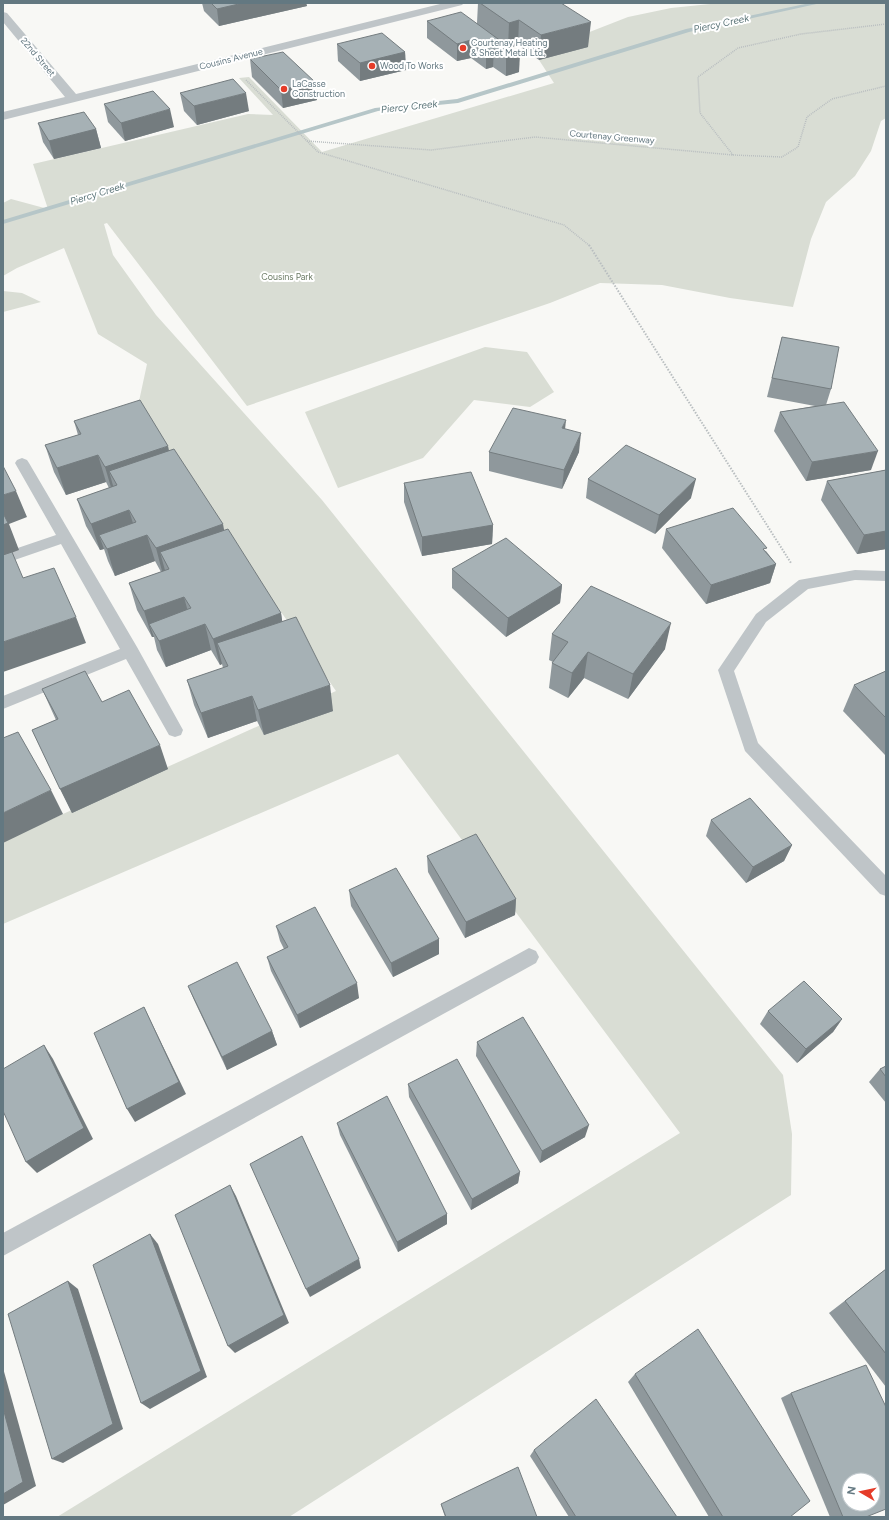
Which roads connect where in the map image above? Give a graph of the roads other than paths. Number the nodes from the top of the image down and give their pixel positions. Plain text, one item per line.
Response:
1 (458, 3) edge
2 (3, 15) edge
3 (73, 98) junction
4 (3, 116) edge
5 (22, 463) dead end
6 (64, 537) junction
7 (3, 559) edge
8 (886, 576) edge
9 (131, 651) junction
10 (3, 703) edge
11 (175, 730) dead end
12 (886, 888) edge
13 (529, 957) dead end
14 (3, 1245) edge

1 - 3 street, Cousins Avenue
2 - 3 street, 22nd Street
3 - 4 street, Cousins Avenue
5 - 6 lane
6 - 7 lane
6 - 9 lane
8 - 12 lane
9 - 10 lane
9 - 11 lane
13 - 14 lane

